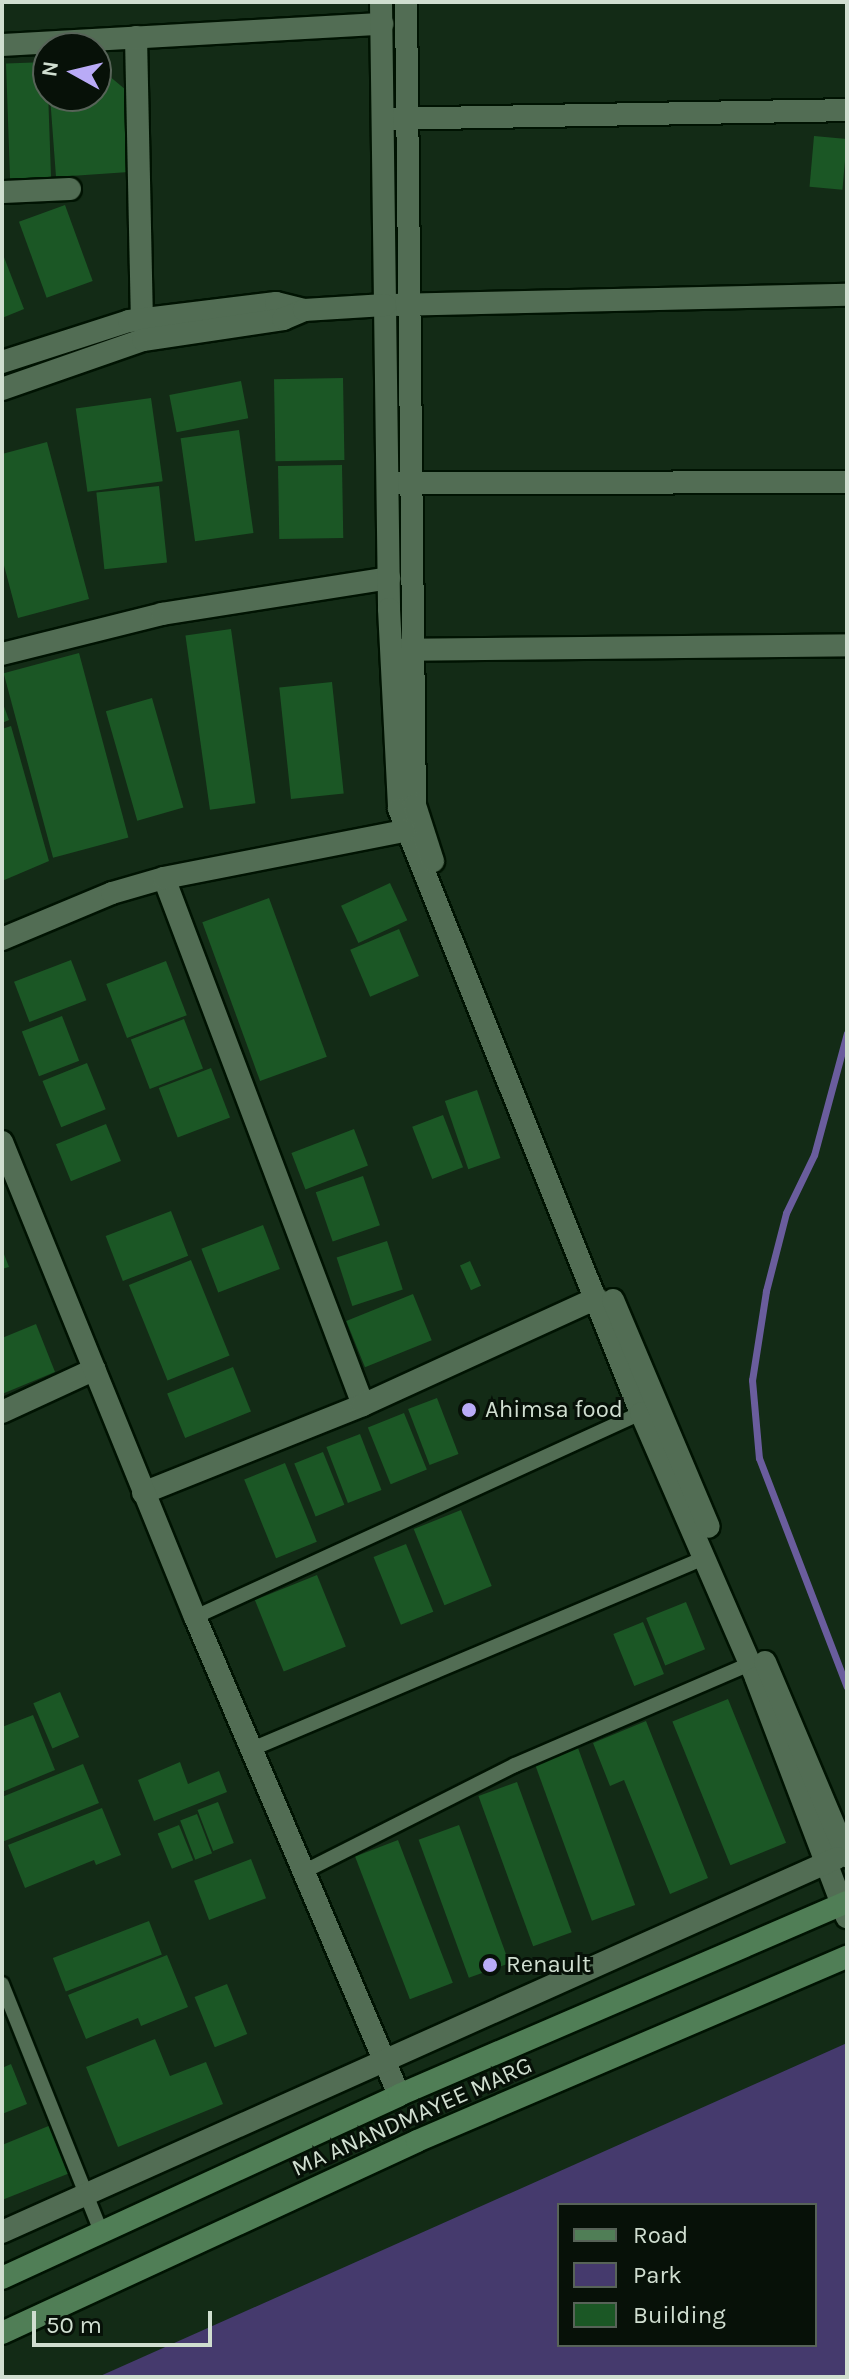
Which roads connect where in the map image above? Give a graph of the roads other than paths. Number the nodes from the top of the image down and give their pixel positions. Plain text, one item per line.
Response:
1 (406, 2) edge
2 (381, 13) edge
3 (136, 37) junction
4 (2, 45) edge
5 (847, 110) edge
6 (383, 119) junction
7 (408, 119) junction
8 (70, 189) dead end
9 (2, 192) edge
10 (847, 295) edge
11 (385, 305) junction
12 (411, 305) junction
13 (304, 310) junction
14 (142, 319) junction
15 (2, 362) edge
16 (2, 389) edge
17 (412, 482) junction
18 (847, 482) edge
19 (388, 483) junction
20 (389, 578) junction
21 (847, 645) edge
22 (401, 650) junction
23 (2, 654) edge
24 (404, 831) junction
25 (164, 878) junction
26 (2, 939) edge
27 (2, 1142) edge
28 (597, 1298) junction
29 (95, 1369) junction
30 (363, 1405) junction
31 (2, 1412) edge
32 (641, 1413) junction
33 (143, 1493) junction
34 (707, 1557) junction
35 (195, 1617) junction
36 (750, 1664) junction
37 (252, 1749) junction
38 (847, 1855) edge
39 (824, 1864) junction
40 (303, 1872) junction
41 (845, 1908) edge
42 (847, 1957) edge
43 (2, 1984) edge
44 (382, 2061) junction
45 (399, 2095) junction
46 (86, 2194) junction
47 (2, 2232) edge
48 (102, 2234) junction
49 (2, 2278) edge
50 (2, 2333) edge

1 - 7 street
2 - 3 street
2 - 6 street
3 - 4 street
3 - 14 street
5 - 7 street
6 - 7 street
6 - 11 street
7 - 12 street
8 - 9 street
10 - 12 street
11 - 12 street
11 - 13 street
11 - 19 street
12 - 17 street
13 - 14 street
13 - 16 street
14 - 15 street
17 - 18 street
17 - 19 street
17 - 22 street
19 - 20 street
20 - 22 street
20 - 23 street
21 - 22 street
22 - 24 street
22 - 38 street
24 - 25 street
24 - 28 street
25 - 26 street
25 - 30 street
27 - 29 street
28 - 30 street
28 - 32 street
29 - 31 street
29 - 33 street
30 - 33 street
32 - 34 street
32 - 35 lane
33 - 35 street
34 - 36 street
34 - 37 lane
35 - 37 street
36 - 39 street
36 - 40 lane
37 - 40 street
38 - 39 street
39 - 41 street
39 - 44 street
40 - 44 street
41 - 45 main road, MA ANANDMAYEE MARG
42 - 50 main road, MA ANANDMAYEE MARG
43 - 46 lane
44 - 45 street
44 - 46 street
45 - 48 main road, MA ANANDMAYEE MARG
46 - 47 street
46 - 48 lane
48 - 49 main road, MA ANANDMAYEE MARG

